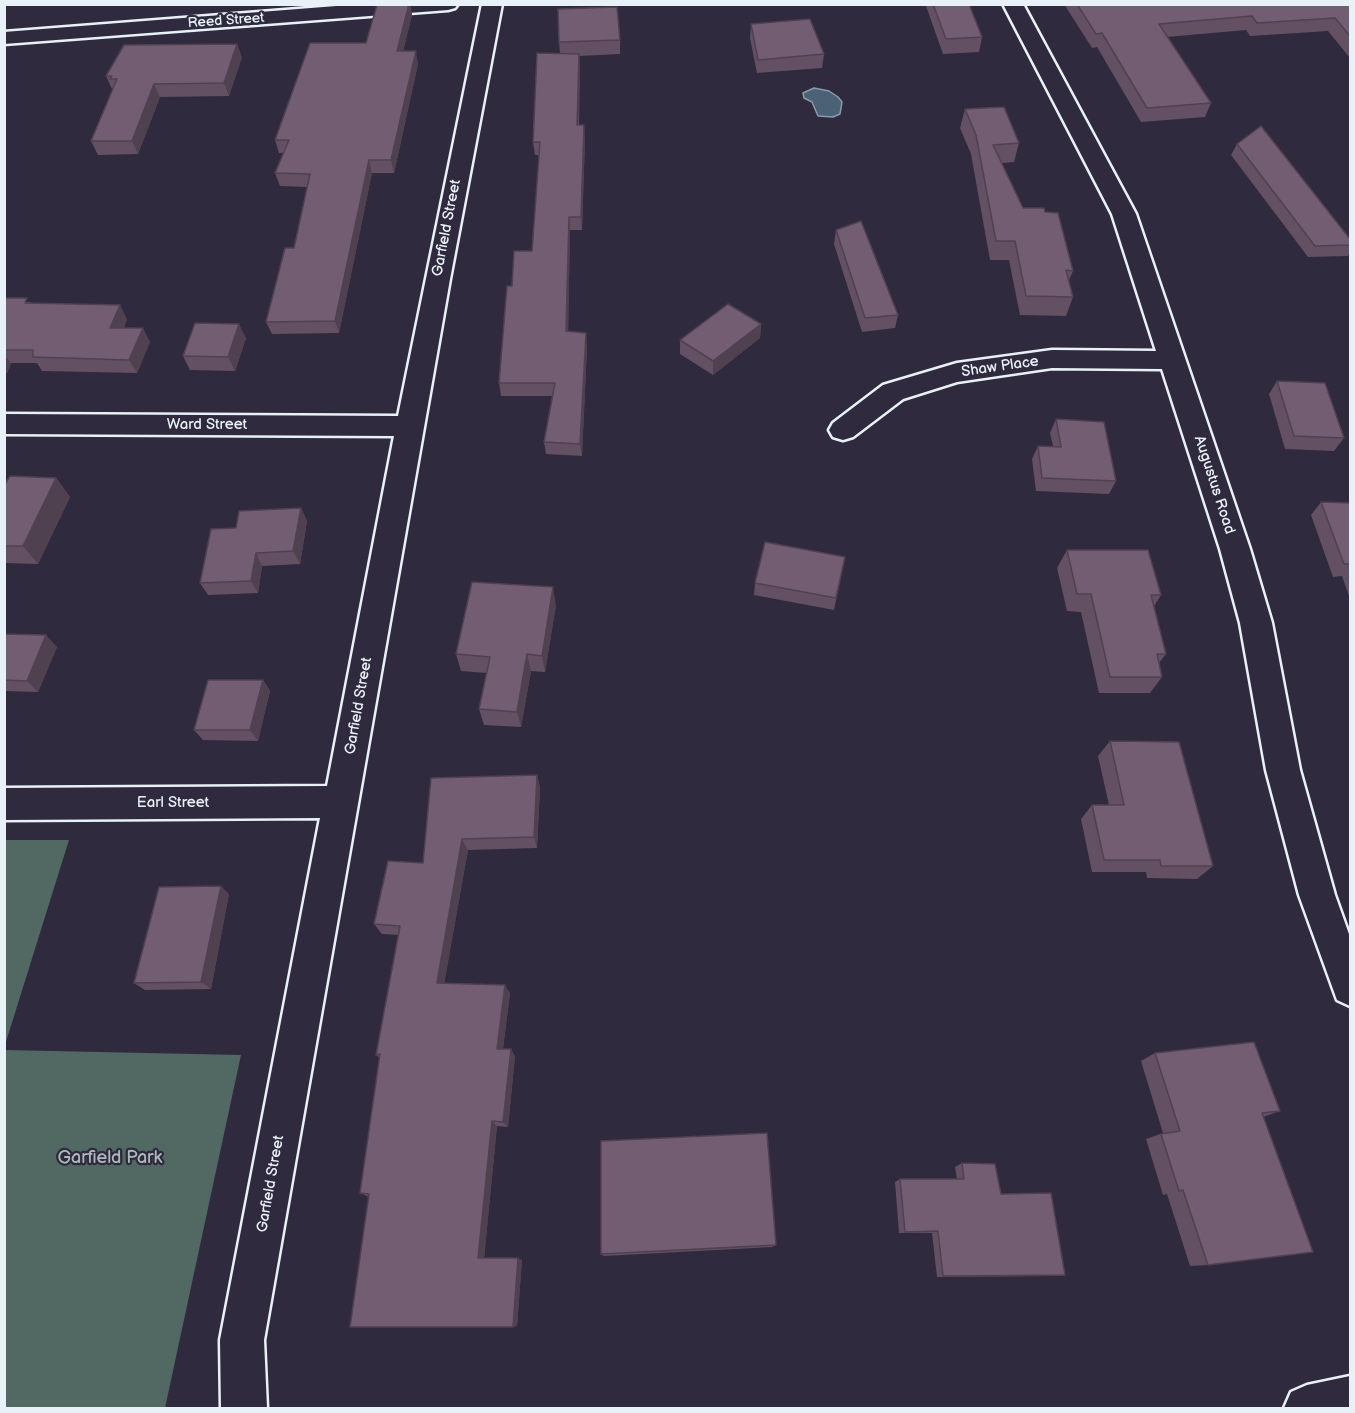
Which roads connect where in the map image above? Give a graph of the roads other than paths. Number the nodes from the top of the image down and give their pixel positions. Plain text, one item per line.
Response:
1 (448, 4) edge
2 (492, 4) edge
3 (1013, 4) edge
4 (4, 38) edge
5 (1173, 360) junction
6 (4, 424) edge
7 (410, 426) junction
8 (843, 430) dead end
9 (341, 801) junction
10 (4, 804) edge
11 (1350, 987) edge
12 (1350, 1399) edge
13 (254, 1406) edge
14 (1307, 1408) edge

1 - 4 street, Reed Street
2 - 7 street, Garfield Street
3 - 5 street, Augustus Road
5 - 8 street, Shaw Place
5 - 11 street, Augustus Road
6 - 7 street, Ward Street
7 - 9 street, Garfield Street
9 - 10 street, Earl Street
9 - 13 street, Garfield Street
12 - 14 street

